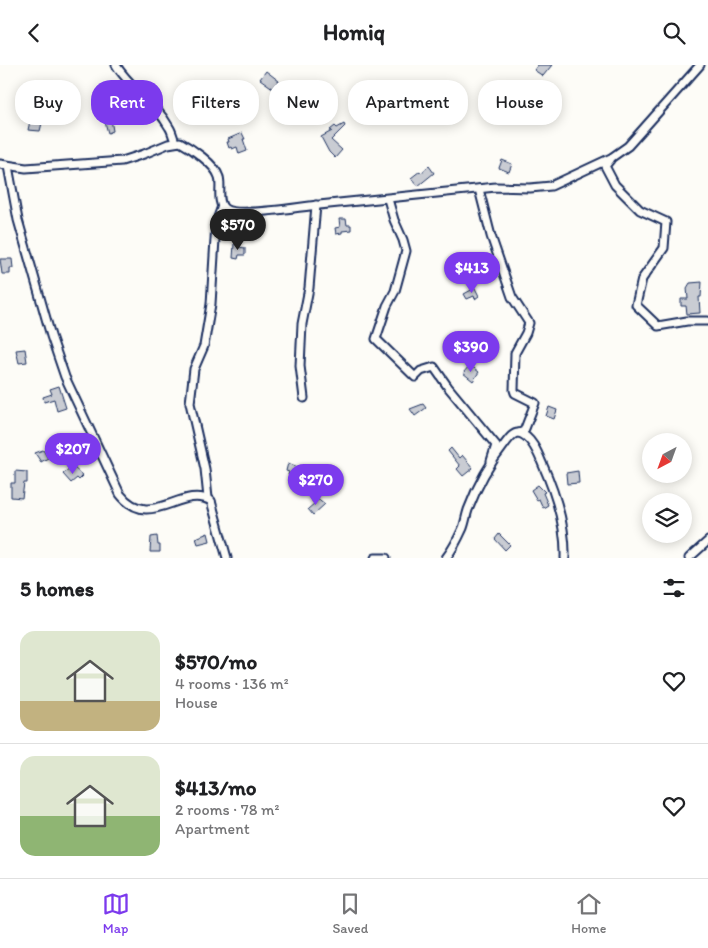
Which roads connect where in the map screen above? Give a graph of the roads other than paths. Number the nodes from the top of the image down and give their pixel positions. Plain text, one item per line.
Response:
1 (116, 65) edge
2 (700, 65) edge
3 (175, 142) junction
4 (611, 158) junction
5 (4, 165) edge
6 (479, 189) junction
7 (388, 199) junction
8 (316, 205) junction
9 (222, 206) junction
10 (708, 321) edge
11 (304, 398) dead end
12 (519, 433) junction
13 (491, 461) junction
14 (211, 501) junction
15 (708, 541) edge
16 (227, 558) edge
17 (375, 558) edge
18 (386, 558) edge
19 (446, 558) edge
20 (565, 558) edge
21 (689, 558) edge

1 - 3 street
2 - 4 street
3 - 5 street
3 - 9 street
4 - 6 street
4 - 10 street
5 - 14 street
6 - 7 street
6 - 12 street
7 - 8 street
7 - 13 street
8 - 9 street
8 - 11 street
9 - 14 street
12 - 13 street
12 - 20 street
13 - 19 street
14 - 16 street
15 - 21 street
17 - 18 street

